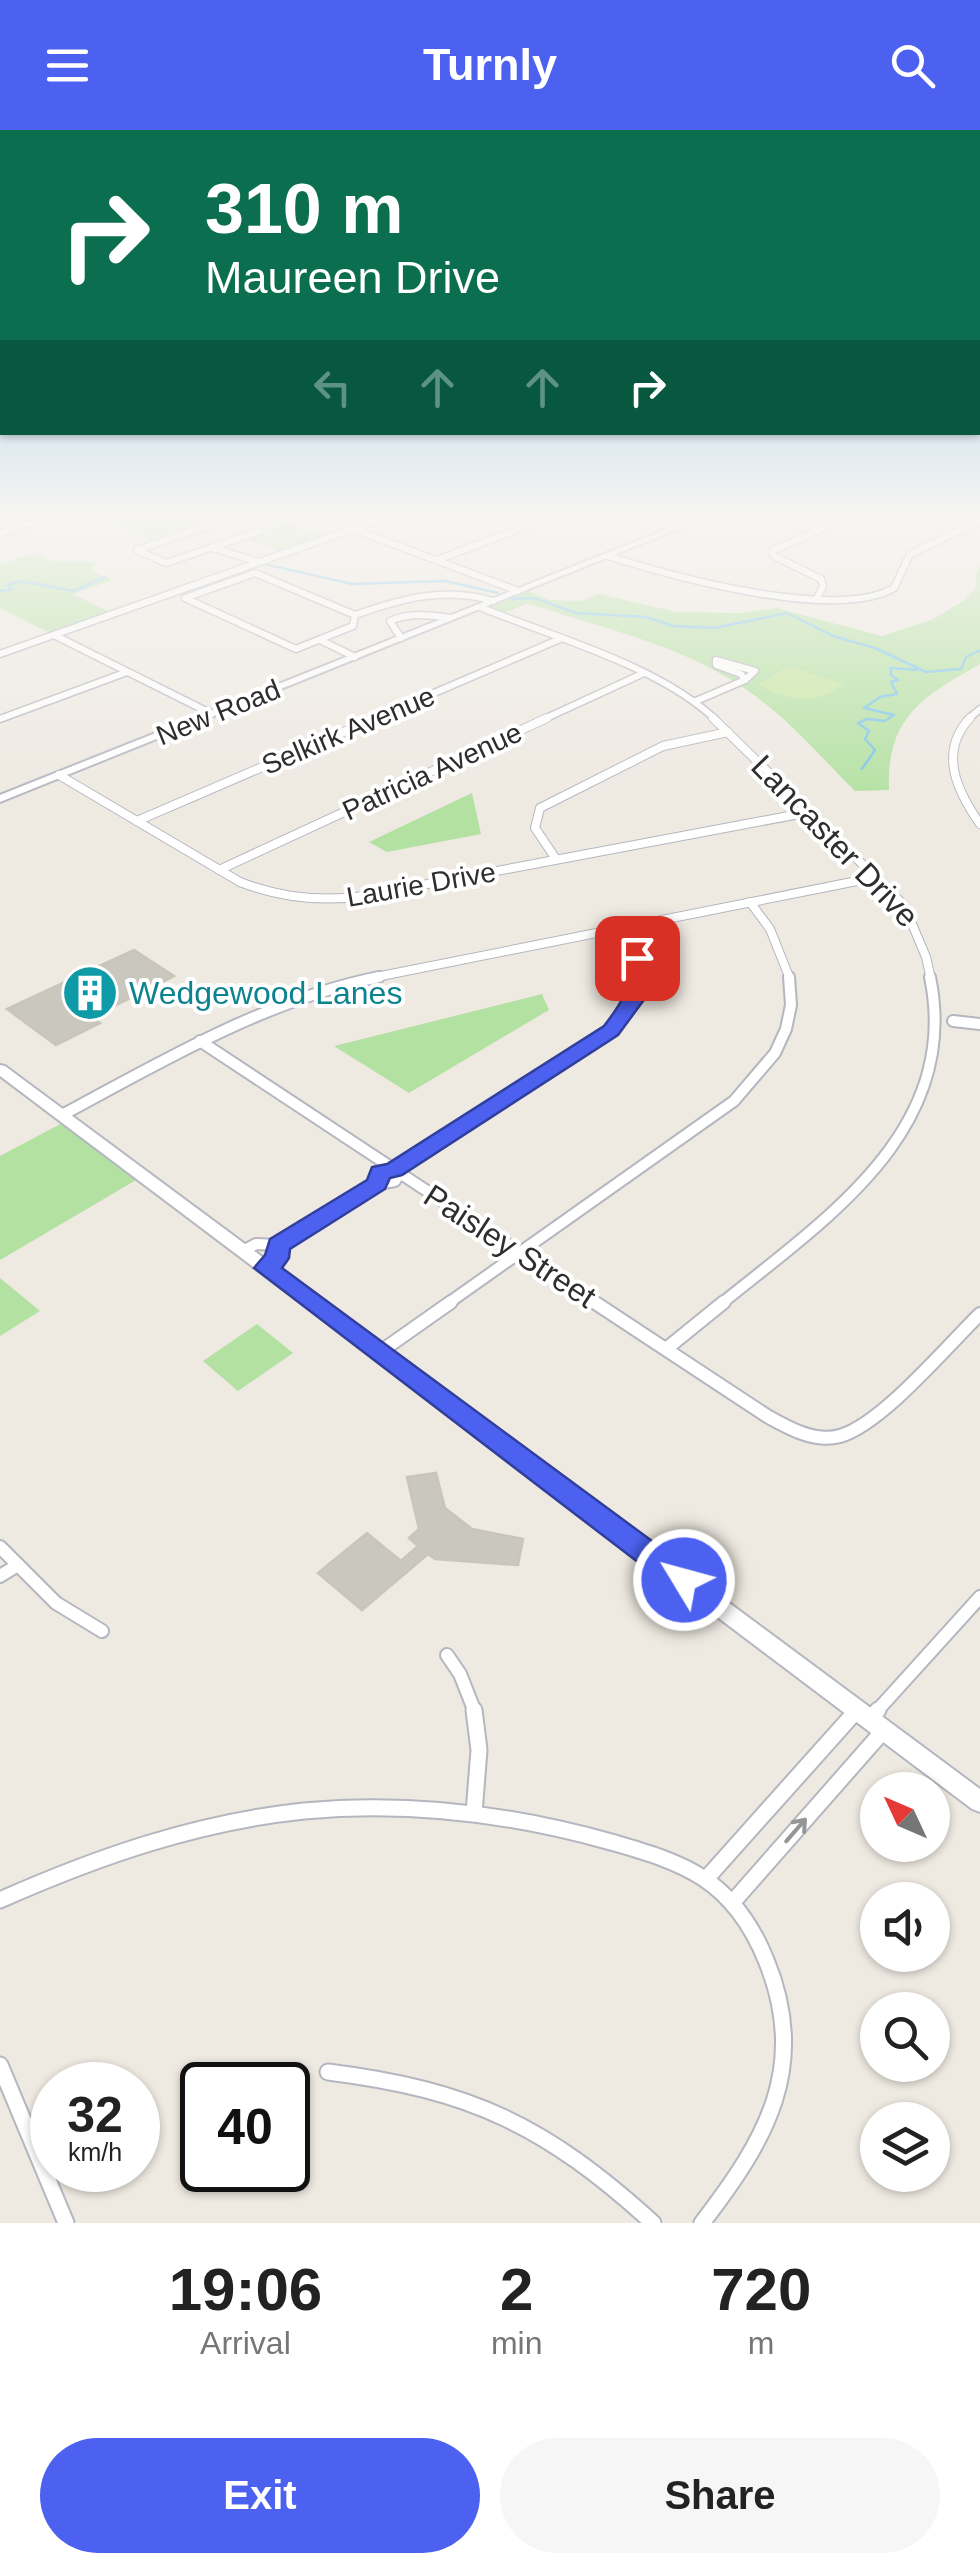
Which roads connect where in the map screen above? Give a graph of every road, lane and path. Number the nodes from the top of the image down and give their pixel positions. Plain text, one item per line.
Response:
1 (122, 611) edge
2 (213, 611) edge
3 (344, 611) edge
4 (366, 611) edge
5 (470, 611) edge
6 (489, 611) edge
7 (355, 615) junction
8 (450, 618) junction
9 (54, 635) junction
10 (401, 638) junction
11 (560, 639) junction
12 (322, 641) junction
13 (0, 654) edge
14 (355, 656) junction
15 (127, 672) junction
16 (644, 673) junction
17 (745, 680) junction
18 (696, 700) junction
19 (980, 710) edge
20 (212, 714) junction
21 (0, 720) edge
22 (728, 732) junction
23 (59, 775) junction
24 (0, 798) edge
25 (810, 812) junction
26 (136, 821) junction
27 (980, 824) edge
28 (556, 860) junction
29 (219, 870) junction
30 (877, 877) junction
31 (750, 902) junction
32 (618, 928) junction
33 (944, 973) dead end
34 (951, 1002) dead end
35 (980, 1024) edge
36 (200, 1041) junction
37 (0, 1069) edge
38 (62, 1115) junction
39 (902, 1151) dead end
40 (394, 1170) junction
41 (278, 1245) junction
42 (244, 1252) junction
43 (521, 1253) junction
44 (266, 1268) junction
45 (980, 1314) edge
46 (666, 1349) junction
47 (380, 1352) junction
48 (0, 1547) edge
49 (18, 1564) junction
50 (0, 1576) edge
51 (980, 1597) edge
52 (102, 1630) dead end
53 (447, 1654) dead end
54 (870, 1720) junction
55 (980, 1802) edge
56 (474, 1813) junction
57 (706, 1879) junction
58 (0, 1900) edge
59 (732, 1903) junction
60 (0, 2065) edge
61 (328, 2072) dead end
62 (66, 2223) edge
63 (653, 2223) edge
64 (702, 2223) edge

1 - 9 street
2 - 12 street
3 - 7 street
4 - 7 street
5 - 8 street, New Road
6 - 11 street, Lancaster Drive
7 - 12 street
8 - 10 street, New Road
8 - 10 street
9 - 13 street
9 - 15 street
10 - 14 street, New Road
11 - 16 street, Lancaster Drive
11 - 26 street, Selkirk Avenue
12 - 14 street
14 - 20 street, New Road
15 - 20 street
15 - 21 street
16 - 18 street, Lancaster Drive
16 - 29 street, Patricia Avenue
17 - 17 street
17 - 18 street
18 - 22 street, Lancaster Drive
19 - 27 street
20 - 23 street, New Road
22 - 25 street, Lancaster Drive
22 - 28 street
23 - 24 street, New Road
23 - 26 street, Laurie Drive
25 - 28 street, Laurie Drive
25 - 30 street, Lancaster Drive
26 - 29 street, Laurie Drive
28 - 29 street, Laurie Drive
30 - 31 street
30 - 33 street, Lancaster Drive
31 - 32 street
31 - 43 street
32 - 36 street
32 - 40 street
34 - 35 street
36 - 38 street
36 - 40 street, Paisley Street
37 - 38 street
38 - 42 street
39 - 46 street
40 - 41 street
40 - 43 street, Paisley Street
41 - 42 street
41 - 44 street
42 - 44 street
43 - 46 street, Paisley Street
43 - 47 street
44 - 47 street
45 - 46 street, Paisley Street
47 - 54 street
48 - 49 street
49 - 50 street
49 - 52 street
51 - 54 street
53 - 56 street
54 - 55 street
54 - 57 street
59 -> 54 street
56 - 57 street
56 - 58 street
57 - 59 street
59 - 64 street
60 - 62 street
61 - 63 street

